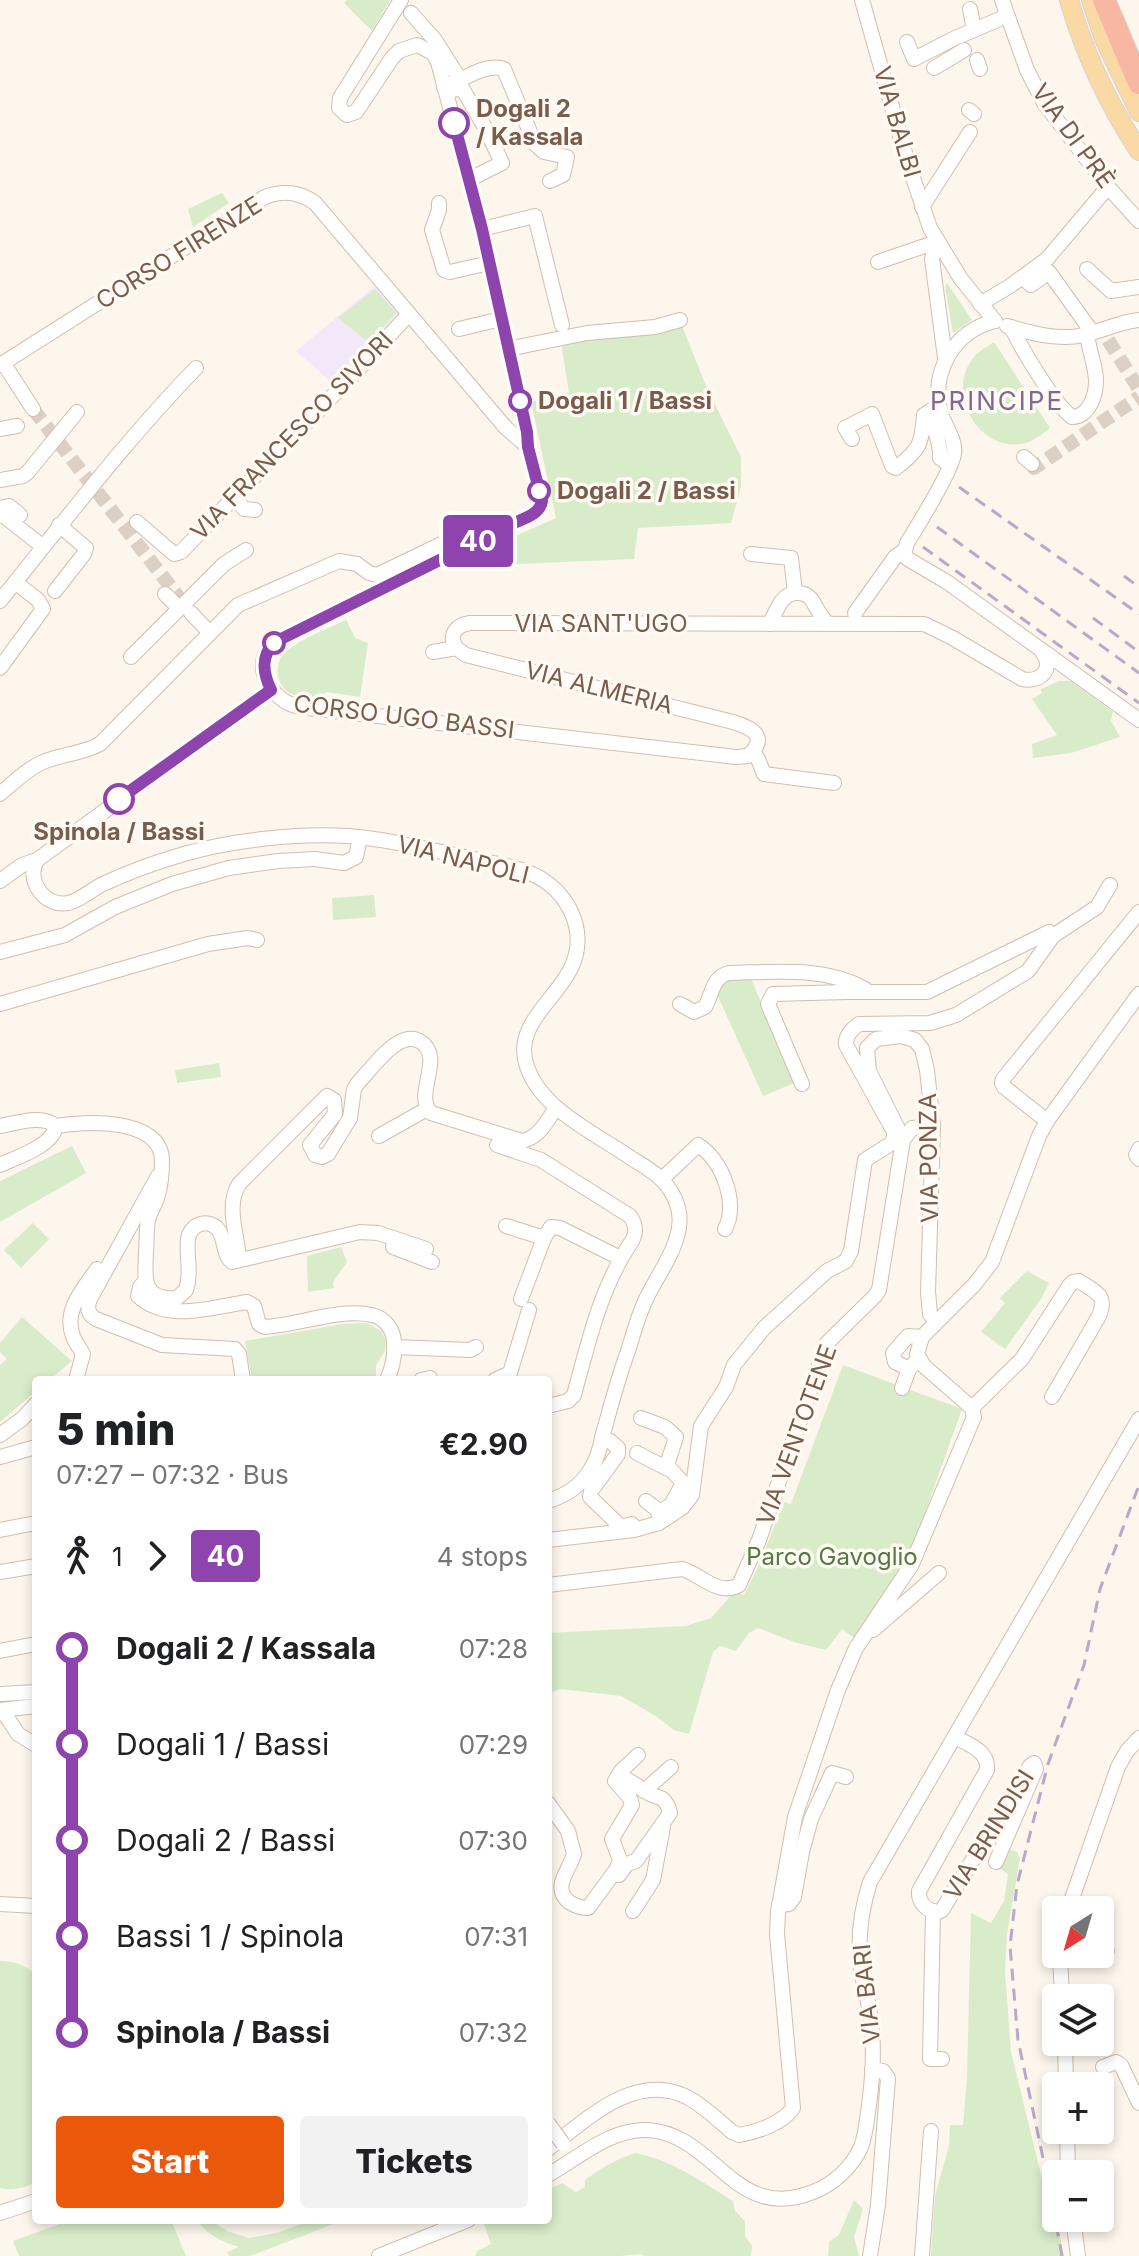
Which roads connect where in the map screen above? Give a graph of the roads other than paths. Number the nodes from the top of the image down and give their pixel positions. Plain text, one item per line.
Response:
1 (401, 0) edge
2 (862, 0) edge
3 (1002, 0) edge
4 (1069, 0) edge
5 (1091, 0) edge
6 (1104, 0) edge
7 (1117, 0) edge
8 (970, 9) dead end
9 (411, 13) dead end
10 (1007, 16) junction
11 (974, 30) junction
12 (907, 42) dead end
13 (964, 50) dead end
14 (1139, 53) edge
15 (934, 68) dead end
16 (461, 81) junction
17 (1139, 83) edge
18 (445, 90) junction
19 (1139, 112) edge
20 (970, 132) dead end
21 (1139, 151) edge
22 (468, 180) junction
23 (550, 181) dead end
24 (1108, 187) junction
25 (439, 203) dead end
26 (922, 207) junction
27 (1139, 221) edge
28 (482, 229) junction
29 (936, 242) junction
30 (878, 262) dead end
31 (489, 263) junction
32 (1087, 269) dead end
33 (1023, 278) junction
34 (1139, 287) edge
35 (980, 304) junction
36 (409, 314) junction
37 (501, 319) junction
38 (680, 320) dead end
39 (1139, 320) edge
40 (995, 321) junction
41 (562, 325) dead end
42 (1011, 327) junction
43 (459, 329) dead end
44 (1090, 333) junction
45 (508, 349) junction
46 (945, 358) junction
47 (2, 364) edge
48 (196, 368) dead end
49 (33, 409) tunnel mouth
50 (77, 412) dead end
51 (17, 426) dead end
52 (0, 429) edge
53 (852, 439) dead end
54 (528, 447) junction
55 (950, 465) junction
56 (0, 480) edge
57 (237, 496) junction
58 (0, 508) edge
59 (255, 510) dead end
60 (20, 515) dead end
61 (0, 516) edge
62 (137, 522) dead end
63 (59, 525) junction
64 (42, 546) junction
65 (465, 548) junction
66 (246, 550) dead end
67 (904, 551) junction
68 (751, 554) dead end
69 (15, 582) junction
70 (55, 591) dead end
71 (795, 592) junction
72 (165, 594) dead end
73 (0, 601) edge
74 (185, 611) junction
75 (855, 613) dead end
76 (827, 623) junction
77 (769, 624) junction
78 (210, 633) junction
79 (456, 648) junction
80 (433, 652) dead end
81 (1042, 652) junction
82 (131, 657) dead end
83 (0, 668) edge
84 (271, 690) junction
85 (1139, 720) edge
86 (753, 752) junction
87 (834, 783) dead end
88 (0, 794) edge
89 (360, 838) junction
90 (37, 860) junction
91 (0, 881) edge
92 (1110, 885) dead end
93 (1139, 912) edge
94 (1053, 936) junction
95 (257, 940) dead end
96 (0, 952) edge
97 (871, 992) junction
98 (1139, 995) edge
99 (0, 1004) edge
100 (680, 1004) dead end
101 (802, 1084) dead end
102 (556, 1108) junction
103 (430, 1111) junction
104 (1047, 1121) junction
105 (0, 1126) edge
106 (56, 1126) junction
107 (933, 1126) junction
108 (897, 1127) junction
109 (379, 1136) dead end
110 (1139, 1149) edge
111 (1139, 1159) edge
112 (0, 1165) edge
113 (162, 1168) junction
114 (662, 1179) junction
115 (153, 1183) junction
116 (506, 1226) dead end
117 (725, 1229) dead end
118 (544, 1238) junction
119 (429, 1256) dead end
120 (620, 1258) junction
121 (239, 1260) junction
122 (145, 1281) junction
123 (936, 1322) junction
124 (922, 1337) junction
125 (394, 1347) junction
126 (476, 1347) dead end
127 (914, 1364) junction
128 (77, 1376) edge
129 (242, 1376) edge
130 (389, 1376) edge
131 (507, 1376) edge
132 (902, 1388) dead end
133 (1061, 1388) dead end
134 (552, 1405) edge
135 (32, 1408) edge
136 (972, 1408) junction
137 (646, 1415) dead end
138 (1139, 1419) edge
139 (0, 1435) edge
140 (602, 1438) junction
141 (32, 1448) edge
142 (637, 1453) dead end
143 (0, 1457) edge
144 (670, 1470) junction
145 (552, 1499) edge
146 (646, 1501) dead end
147 (660, 1512) junction
148 (32, 1524) edge
149 (621, 1527) junction
150 (0, 1530) edge
151 (552, 1537) edge
152 (552, 1538) edge
153 (32, 1567) edge
154 (0, 1572) edge
155 (939, 1573) dead end
156 (552, 1585) edge
157 (867, 1629) junction
158 (32, 1645) edge
159 (0, 1651) edge
160 (32, 1692) edge
161 (0, 1694) edge
162 (32, 1706) edge
163 (1, 1710) edge
164 (955, 1737) junction
165 (1139, 1738) edge
166 (32, 1743) edge
167 (638, 1755) dead end
168 (671, 1767) dead end
169 (620, 1775) junction
170 (846, 1777) dead end
171 (644, 1791) junction
172 (552, 1809) edge
173 (664, 1822) junction
174 (996, 1862) dead end
175 (1073, 1896) edge
176 (0, 1904) edge
177 (779, 1905) junction
178 (32, 1906) edge
179 (596, 1906) dead end
180 (633, 1911) dead end
181 (933, 1911) junction
182 (942, 2059) dead end
183 (1103, 2067) dead end
184 (872, 2069) junction
185 (1139, 2103) edge
186 (931, 2131) dead end
187 (555, 2147) edge
188 (579, 2156) junction
189 (552, 2173) edge
190 (32, 2202) edge
191 (0, 2213) edge
192 (458, 2224) edge
193 (1075, 2232) edge
194 (379, 2256) edge
195 (870, 2256) edge
196 (922, 2256) edge
197 (1078, 2256) edge

1 - 18 street
2 - 26 street, VIA BALBI
3 - 10 street, VIA DI PRÈ
4 - 21 main road
5 - 19 main road
6 - 17 highway
7 - 14 highway
8 - 11 street
9 - 16 street
10 - 11 street
10 - 24 street, VIA DI PRÈ
11 - 12 street
13 - 15 street
16 - 18 street
16 - 23 street
18 - 22 street
18 - 22 street
20 - 26 street
22 - 28 street
24 - 27 street, VIA DI PRÈ
24 - 33 street
25 - 31 street
26 - 29 street, VIA BALBI
28 - 31 street
28 - 41 street
29 - 30 street
29 - 35 street, VIA BALBI
29 - 46 street
31 - 37 street
32 - 34 street
33 - 35 street
33 - 44 street
35 - 40 street, VIA BALBI
36 - 47 street, CORSO FIRENZE
36 - 54 street, CORSO FIRENZE
36 - 57 street, VIA FRANCESCO SIVORI
37 - 43 street
37 - 45 street
38 - 45 street
39 - 44 street
40 - 42 street
40 - 46 street
42 - 44 street
42 - 44 street
45 - 54 street
46 - 55 street
47 - 49 street
48 - 63 street
50 - 56 street
51 - 52 street
53 - 55 street
54 - 65 street, CORSO UGO BASSI
55 - 67 street
57 - 59 street
57 - 62 street, VIA FRANCESCO SIVORI
58 - 60 street
61 - 64 street
63 - 64 street
63 - 70 street
64 - 69 street
65 - 78 street
65 - 84 street, CORSO UGO BASSI
66 - 74 street
67 - 75 street
67 - 81 street
68 - 71 street
69 - 73 street
69 - 83 street
71 - 76 street
71 - 77 street
72 - 74 street
74 - 78 street
74 - 82 street
76 - 77 street
76 - 81 street
77 - 79 street, VIA SANT'UGO
78 - 88 street
79 - 80 street
79 - 86 street, VIA ALMERIA
81 - 85 street
84 - 86 street, CORSO UGO BASSI
84 - 90 street
86 - 87 street
89 - 90 street, VIA NAPOLI
89 - 96 street
89 - 102 street, VIA NAPOLI
90 - 91 street
92 - 94 street, VIA PONZA
93 - 104 street
94 - 97 street
94 - 108 street, VIA PONZA
95 - 99 street
97 - 100 street
97 - 101 street
98 - 104 street
102 - 103 street
102 - 114 street, VIA NAPOLI
103 - 109 street
103 - 120 street
103 - 121 street
104 - 123 street
105 - 106 street
106 - 112 street
106 - 113 street
107 - 108 street, VIA PONZA
107 - 123 street, VIA PONZA
107 - 156 street, VIA VENTOTENE
108 - 152 street
110 - 111 street
113 - 115 street
113 - 122 street
114 - 117 street
114 - 140 street, VIA NAPOLI
115 - 128 street
115 - 129 street
116 - 118 street
118 - 120 street
118 - 131 street
119 - 121 street
120 - 134 street
121 - 122 street
122 - 125 street
123 - 124 street
124 - 127 street
124 - 127 street
125 - 126 street
125 - 130 street
127 - 132 street
127 - 136 street
133 - 136 street
135 - 139 street
136 - 157 street
137 - 144 street
138 - 164 street, VIA BARI
140 - 145 street, VIA NAPOLI
140 - 149 street, VIA NAPOLI
141 - 143 street
142 - 144 street
144 - 147 street
146 - 147 street
147 - 149 street
148 - 150 street
149 - 151 street
153 - 154 street
155 - 157 street
157 - 177 street
158 - 159 street
160 - 161 street
162 - 163 street
163 - 166 street
164 - 181 street, VIA BRINDISI
164 - 184 street, VIA BARI
165 - 175 street
167 - 169 street
168 - 171 street
169 - 171 street
169 - 172 street
170 - 177 street
171 - 173 street
173 - 179 street
173 - 180 street
174 - 181 street, VIA BRINDISI
176 - 178 street
177 - 187 street
181 - 182 street, VIA BRINDISI
183 - 185 street
184 - 188 street, VIA BARI
184 - 195 street
186 - 196 street
187 - 188 street
188 - 189 street, VIA BARI
190 - 191 street
192 - 194 street
193 - 197 street

